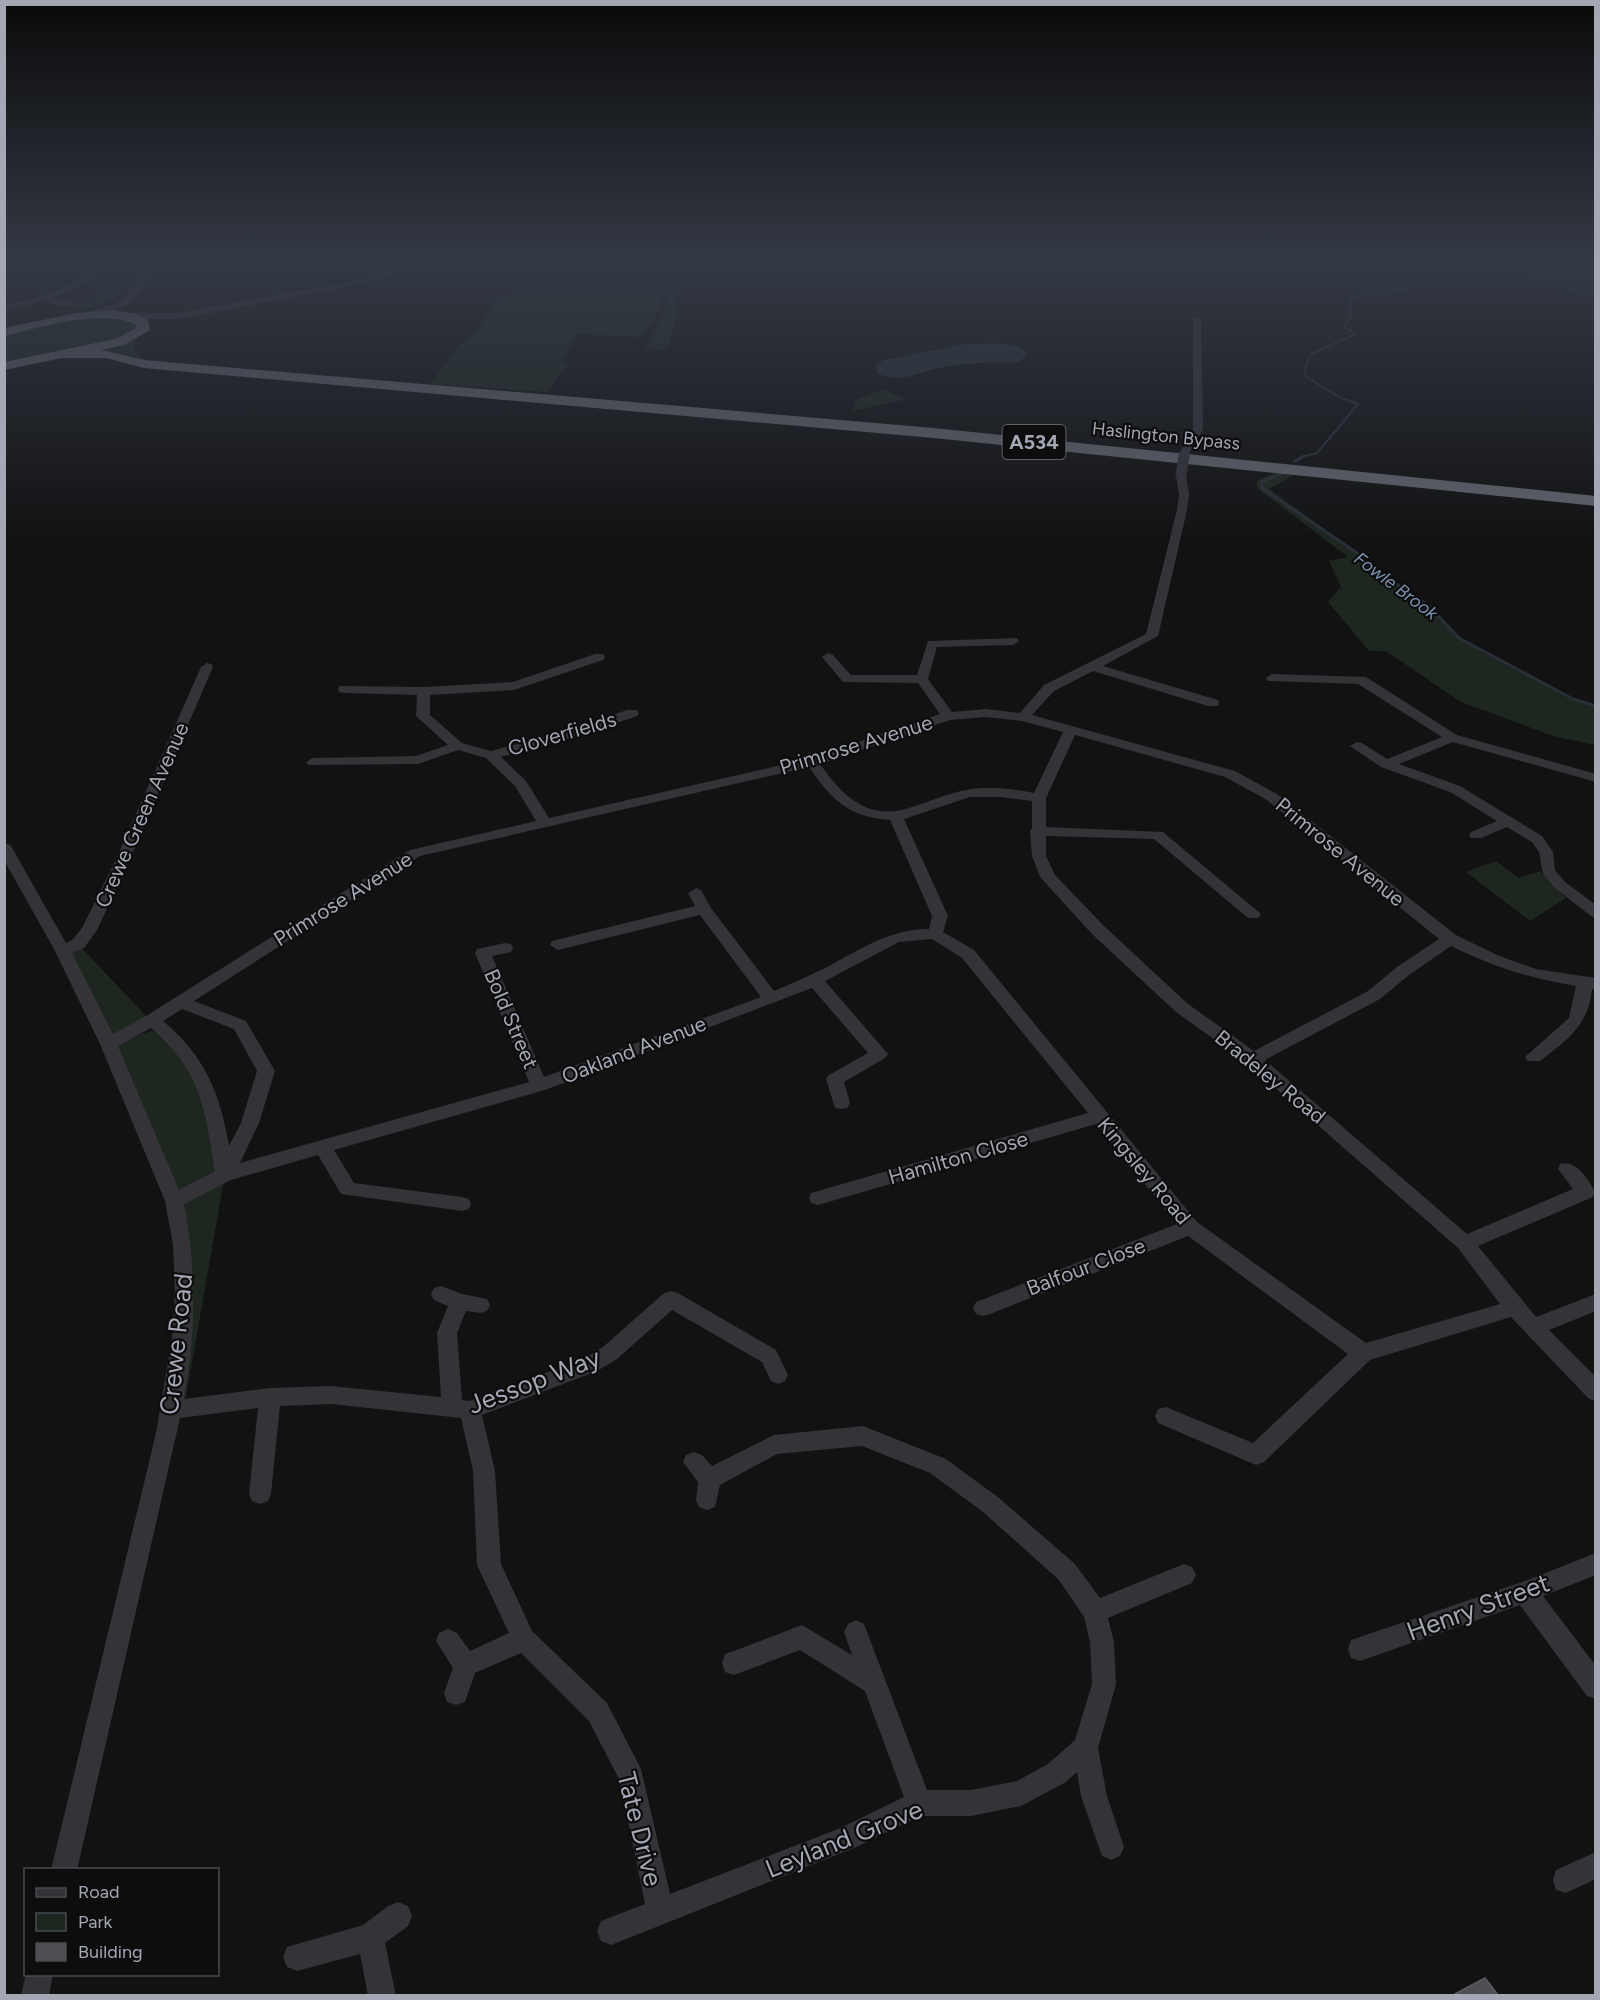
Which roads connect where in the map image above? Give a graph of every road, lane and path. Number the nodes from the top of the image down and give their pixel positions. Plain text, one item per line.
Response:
1 (56, 355) edge
2 (110, 355) edge
3 (141, 355) edge
4 (1197, 355) edge
5 (159, 365) junction
6 (4, 366) edge
7 (1596, 501) edge
8 (1013, 641) dead end
9 (599, 657) dead end
10 (828, 657) dead end
11 (1091, 666) junction
12 (207, 667) dead end
13 (1272, 678) dead end
14 (922, 679) junction
15 (344, 689) dead end
16 (424, 690) junction
17 (1213, 703) dead end
18 (632, 713) dead end
19 (948, 716) junction
20 (1023, 717) junction
21 (1071, 730) junction
22 (1452, 738) junction
23 (457, 746) junction
24 (1357, 746) dead end
25 (491, 755) junction
26 (313, 762) dead end
27 (812, 762) junction
28 (1386, 764) junction
29 (1596, 778) edge
30 (1038, 798) junction
31 (896, 817) junction
32 (1508, 821) junction
33 (545, 823) junction
34 (1037, 831) junction
35 (1476, 835) dead end
36 (4, 846) edge
37 (696, 893) dead end
38 (704, 909) junction
39 (1596, 913) edge
40 (1253, 914) dead end
41 (935, 934) junction
42 (1450, 939) junction
43 (558, 945) dead end
44 (505, 948) dead end
45 (63, 951) junction
46 (816, 980) junction
47 (1590, 983) edge
48 (771, 999) junction
49 (180, 1002) junction
50 (152, 1020) junction
51 (109, 1044) junction
52 (1534, 1058) dead end
53 (1253, 1059) junction
54 (539, 1086) junction
55 (841, 1103) dead end
56 (1098, 1117) junction
57 (323, 1148) junction
58 (1567, 1169) dead end
59 (225, 1174) junction
60 (818, 1198) dead end
61 (174, 1201) junction
62 (462, 1204) dead end
63 (1190, 1227) junction
64 (1465, 1243) junction
65 (460, 1300) dead end
66 (1596, 1302) edge
67 (983, 1308) dead end
68 (1515, 1308) junction
69 (1533, 1327) junction
70 (1363, 1353) junction
71 (778, 1375) dead end
72 (1596, 1392) edge
73 (270, 1397) junction
74 (172, 1410) junction
75 (461, 1410) junction
76 (1166, 1416) dead end
77 (704, 1480) dead end
78 (260, 1494) dead end
79 (1596, 1564) edge
80 (1184, 1575) dead end
81 (1525, 1592) junction
82 (1095, 1612) junction
83 (856, 1632) dead end
84 (524, 1639) junction
85 (448, 1641) dead end
86 (1360, 1649) dead end
87 (734, 1663) dead end
88 (466, 1665) junction
89 (874, 1683) junction
90 (1596, 1687) edge
91 (456, 1693) dead end
92 (1085, 1749) junction
93 (919, 1803) junction
94 (1111, 1847) dead end
95 (1596, 1865) edge
96 (64, 1868) edge
97 (1566, 1880) dead end
98 (660, 1912) junction
99 (398, 1916) dead end
100 (611, 1931) dead end
101 (370, 1937) junction
102 (297, 1957) dead end
103 (39, 1976) edge
104 (34, 1995) edge
105 (382, 1995) edge

1 - 6 highway
2 - 5 highway, Haslington Bypass / A534
3 - 5 highway, Haslington Bypass / A534
4 - 11 street, bridge
5 - 7 highway, Haslington Bypass / A534
8 - 14 street
9 - 16 street
10 - 14 street
11 - 17 street
11 - 20 street
12 - 45 street, Crewe Green Avenue
13 - 22 street
14 - 19 street
15 - 16 street
16 - 23 street, Cloverfields
18 - 25 street, Cloverfields
19 - 20 street, Primrose Avenue
19 - 27 street, Primrose Avenue
20 - 21 street, Primrose Avenue
21 - 30 street, Bradeley Road
21 - 42 street, Primrose Avenue
22 - 28 street
22 - 29 street
23 - 25 street, Cloverfields
23 - 26 street
24 - 28 street
25 - 33 street, Cloverfields
27 - 31 street
27 - 33 street, Primrose Avenue
28 - 32 street
30 - 31 street
30 - 34 street, Bradeley Road
31 - 41 street
32 - 35 street
32 - 39 street
33 - 49 street, Primrose Avenue
34 - 40 street
34 - 53 street, Bradeley Road
36 - 45 street, Crewe Road
37 - 38 street
38 - 43 street
38 - 48 street
41 - 46 street, Oakland Avenue
41 - 56 street, Kingsley Road
42 - 47 street, Primrose Avenue
42 - 53 street
44 - 54 street, Bold Street
45 - 51 street, Crewe Road
46 - 48 street, Oakland Avenue
46 - 55 street
47 - 52 street
48 - 54 street, Oakland Avenue
49 - 50 street, Primrose Avenue
49 - 59 street
50 - 51 street, Primrose Avenue
50 - 59 street
51 - 61 street, Crewe Road
53 - 64 street, Bradeley Road
54 - 57 street, Oakland Avenue
56 - 60 street, Hamilton Close
56 - 63 street, Kingsley Road
57 - 59 street, Oakland Avenue
57 - 62 street
58 - 64 street
59 - 61 street, Oakland Avenue
61 - 74 street, Crewe Road
63 - 67 street, Balfour Close
63 - 70 street, Kingsley Road
64 - 68 street, Bradeley Road
65 - 75 street, Tate Drive
66 - 69 street
68 - 69 street, Bradeley Road
68 - 70 street
69 - 72 street, Bradeley Road
70 - 76 street
71 - 75 street, Jessop Way
73 - 74 street, Jessop Way
73 - 75 street, Jessop Way
73 - 78 street
74 - 96 street, Crewe Road
75 - 84 street, Tate Drive
77 - 82 street
79 - 81 street, Henry Street
80 - 82 street
81 - 86 street, Henry Street
81 - 90 street
82 - 92 street
83 - 89 street
84 - 88 street
84 - 98 street, Tate Drive
85 - 88 street
87 - 89 street
88 - 91 street
89 - 93 street
92 - 93 street, Leyland Grove
92 - 94 street
93 - 98 street, Leyland Grove
95 - 97 street
98 - 100 street, Leyland Grove
99 - 101 street
101 - 102 street
101 - 105 street
103 - 104 street

